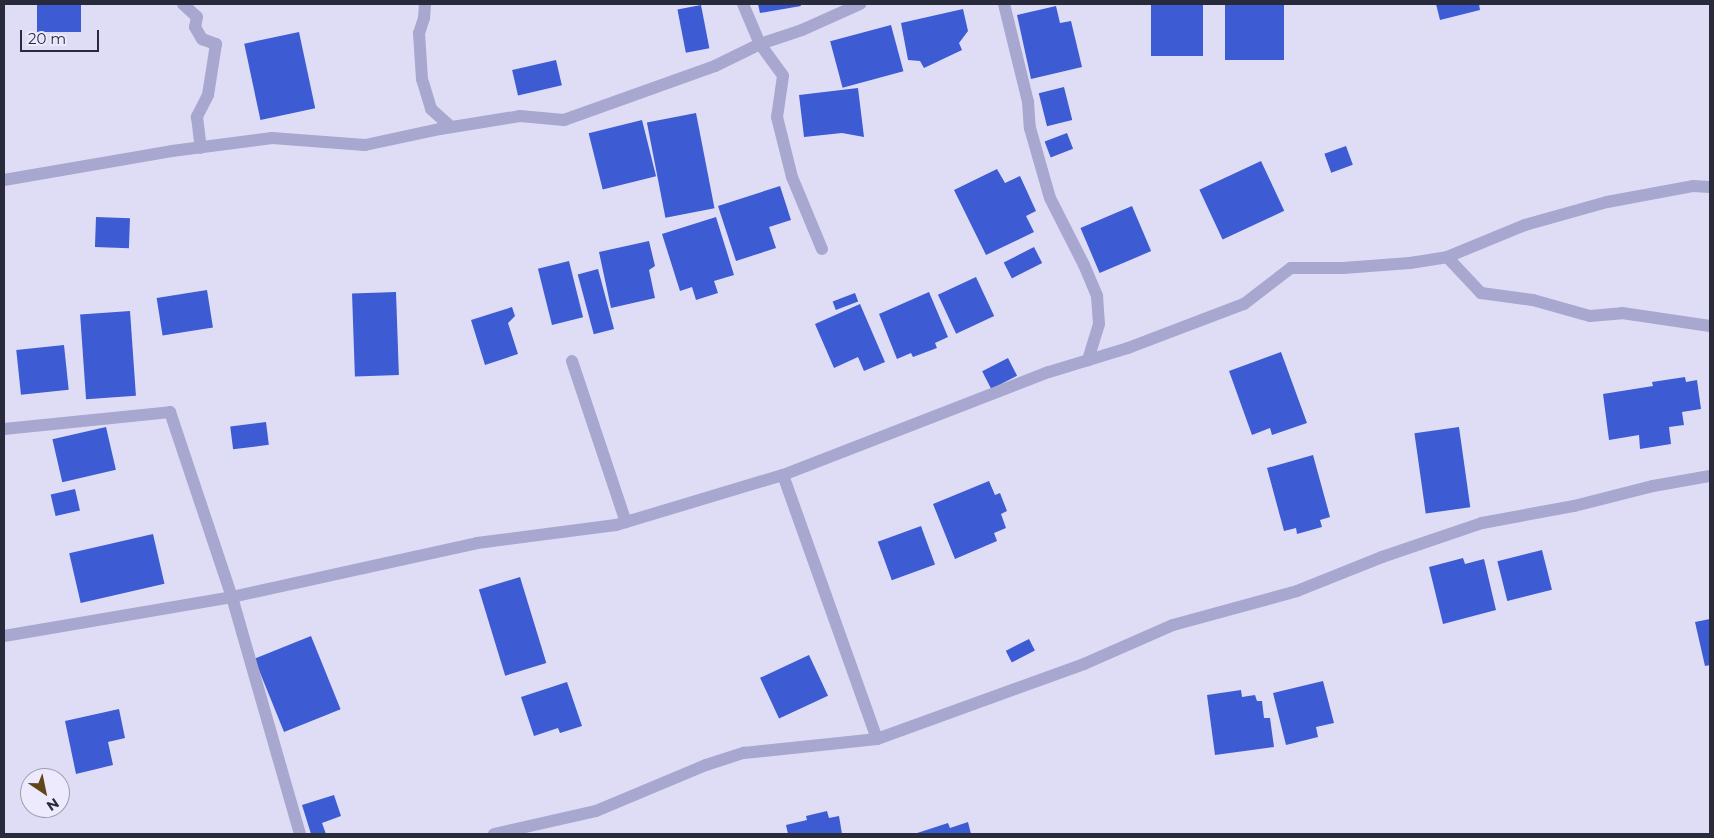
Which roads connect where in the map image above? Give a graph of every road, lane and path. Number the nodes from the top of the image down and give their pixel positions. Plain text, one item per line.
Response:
1 (183, 4) edge
2 (425, 4) edge
3 (743, 4) edge
4 (860, 4) edge
5 (1004, 4) edge
6 (760, 44) junction
7 (451, 127) junction
8 (200, 148) junction
9 (4, 180) edge
10 (1710, 187) edge
11 (822, 249) dead end
12 (1447, 257) junction
13 (1710, 326) edge
14 (1088, 360) junction
15 (572, 361) dead end
16 (4, 429) edge
17 (783, 475) junction
18 (1710, 476) edge
19 (626, 522) junction
20 (232, 597) junction
21 (4, 636) edge
22 (877, 739) junction
23 (502, 833) edge
24 (300, 834) edge

1 - 8 street
2 - 7 street
3 - 6 street
4 - 6 street
5 - 14 street
6 - 7 street
6 - 11 street
7 - 8 street
8 - 9 street
10 - 12 street
12 - 13 street
12 - 14 street
14 - 17 street
15 - 19 street
16 - 20 street
17 - 19 street
17 - 22 street
18 - 22 street
19 - 20 street
20 - 21 street
20 - 24 street
22 - 23 street

